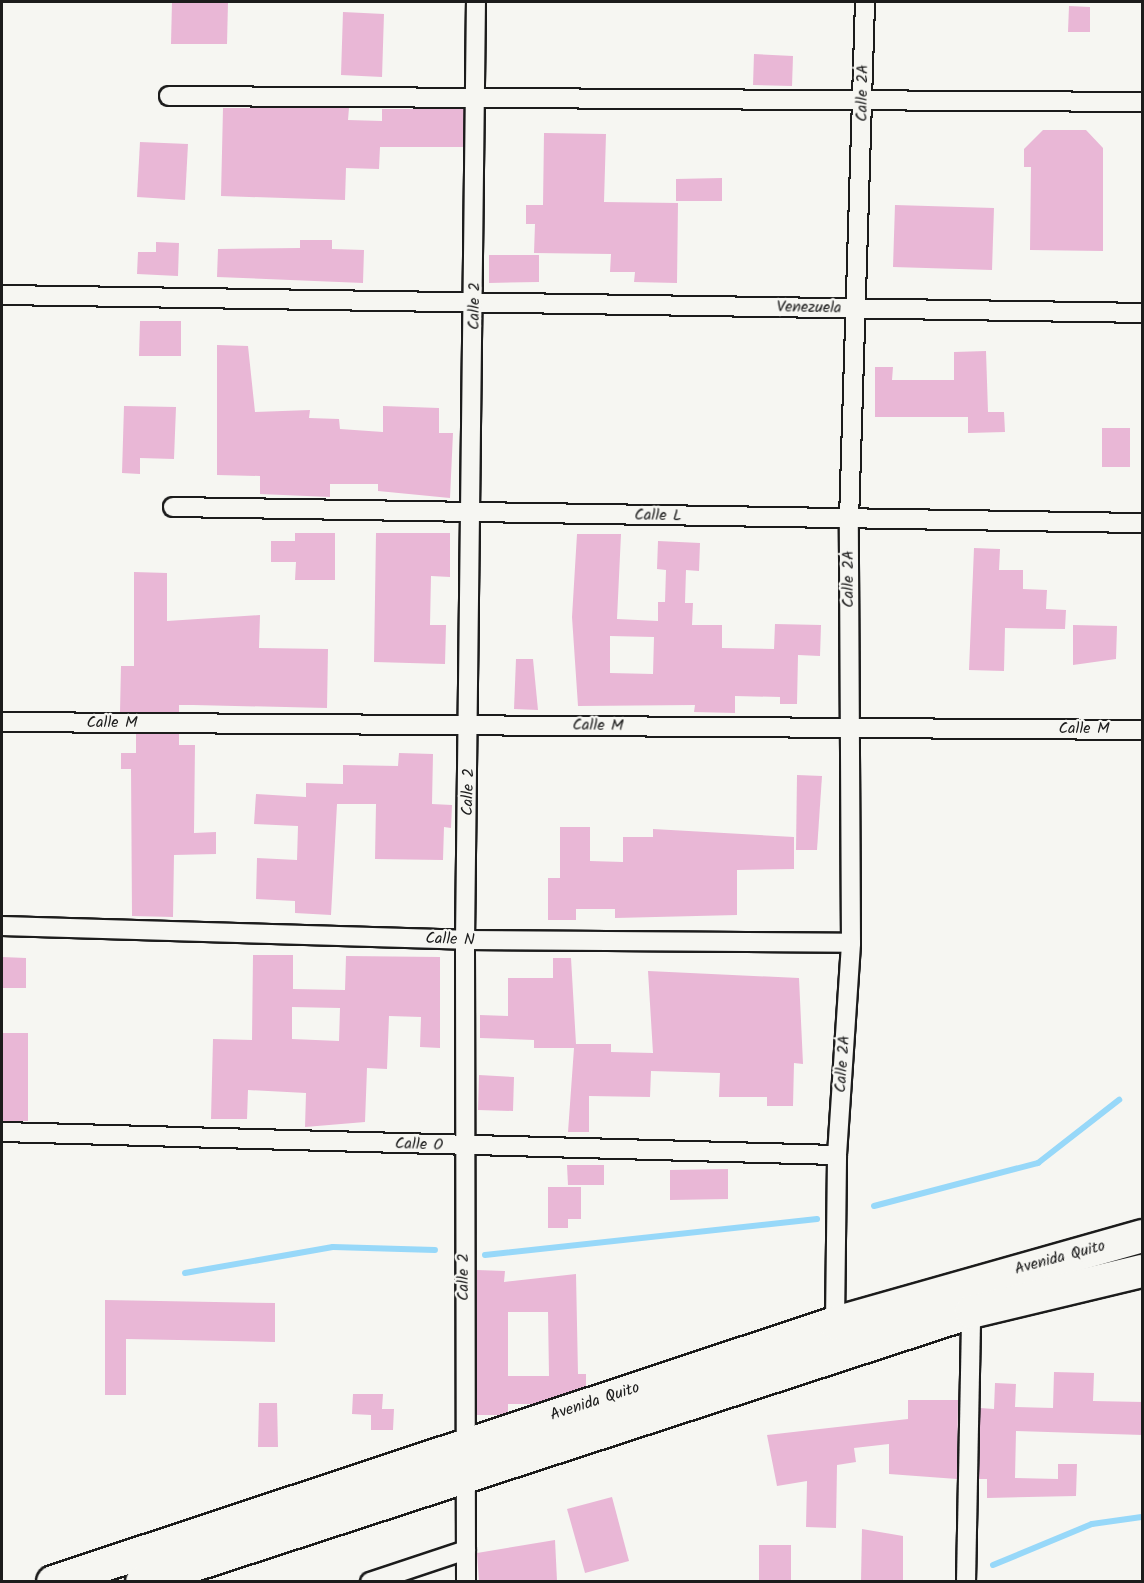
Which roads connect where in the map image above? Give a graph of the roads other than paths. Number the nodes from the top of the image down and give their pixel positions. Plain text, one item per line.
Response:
1 (476, 2) edge
2 (865, 2) edge
3 (169, 96) dead end
4 (476, 96) junction
5 (863, 99) junction
6 (1143, 102) edge
7 (2, 295) edge
8 (476, 304) junction
9 (855, 309) junction
10 (1143, 313) edge
11 (172, 507) dead end
12 (470, 513) junction
13 (849, 520) junction
14 (1143, 523) edge
15 (2, 722) edge
16 (471, 725) junction
17 (849, 729) junction
18 (1143, 730) edge
19 (2, 926) edge
20 (465, 940) junction
21 (852, 943) junction
22 (2, 1132) edge
23 (464, 1147) junction
24 (837, 1155) junction
25 (1143, 1236) edge
26 (1143, 1271) edge
27 (971, 1312) junction
28 (835, 1323) junction
29 (464, 1460) junction
30 (466, 1551) junction
31 (53, 1581) edge
32 (142, 1581) edge
33 (370, 1581) edge
34 (466, 1581) edge
35 (966, 1581) edge

1 - 4 street, Calle 2
2 - 5 street, Calle 2A
3 - 4 street
4 - 5 street
4 - 8 street, Calle 2
5 - 6 street
5 - 9 street, Calle 2A
7 - 8 street, Venezuela
8 - 9 street, Venezuela
8 - 12 street, Calle 2
9 - 10 street, Venezuela
9 - 13 street, Calle 2A
11 - 12 street, Calle L
12 - 13 street, Calle L
12 - 16 street, Calle 2
13 - 14 street, Calle L
13 - 17 street, Calle 2A
15 - 16 street, Calle M
16 - 17 street, Calle M
16 - 20 street, Calle 2
17 - 18 street, Calle M
17 - 21 street, Calle 2A
19 - 20 street, Calle N
20 - 21 street, Calle N
20 - 23 street, Calle 2
21 - 24 street, Calle 2A
22 - 23 street, Calle O
23 - 24 street, Calle O
23 - 29 street, Calle 2
24 - 28 street, Calle 2A
25 - 28 highway, Avenida Quito
26 - 27 highway, Avenida Quito
27 - 29 highway, Avenida Quito
27 - 35 street
28 - 29 highway, Avenida Quito
29 - 30 street, Calle 2
29 - 31 highway, Avenida Quito
29 - 32 highway, Avenida Quito
30 - 33 street
30 - 34 street, Calle 2

